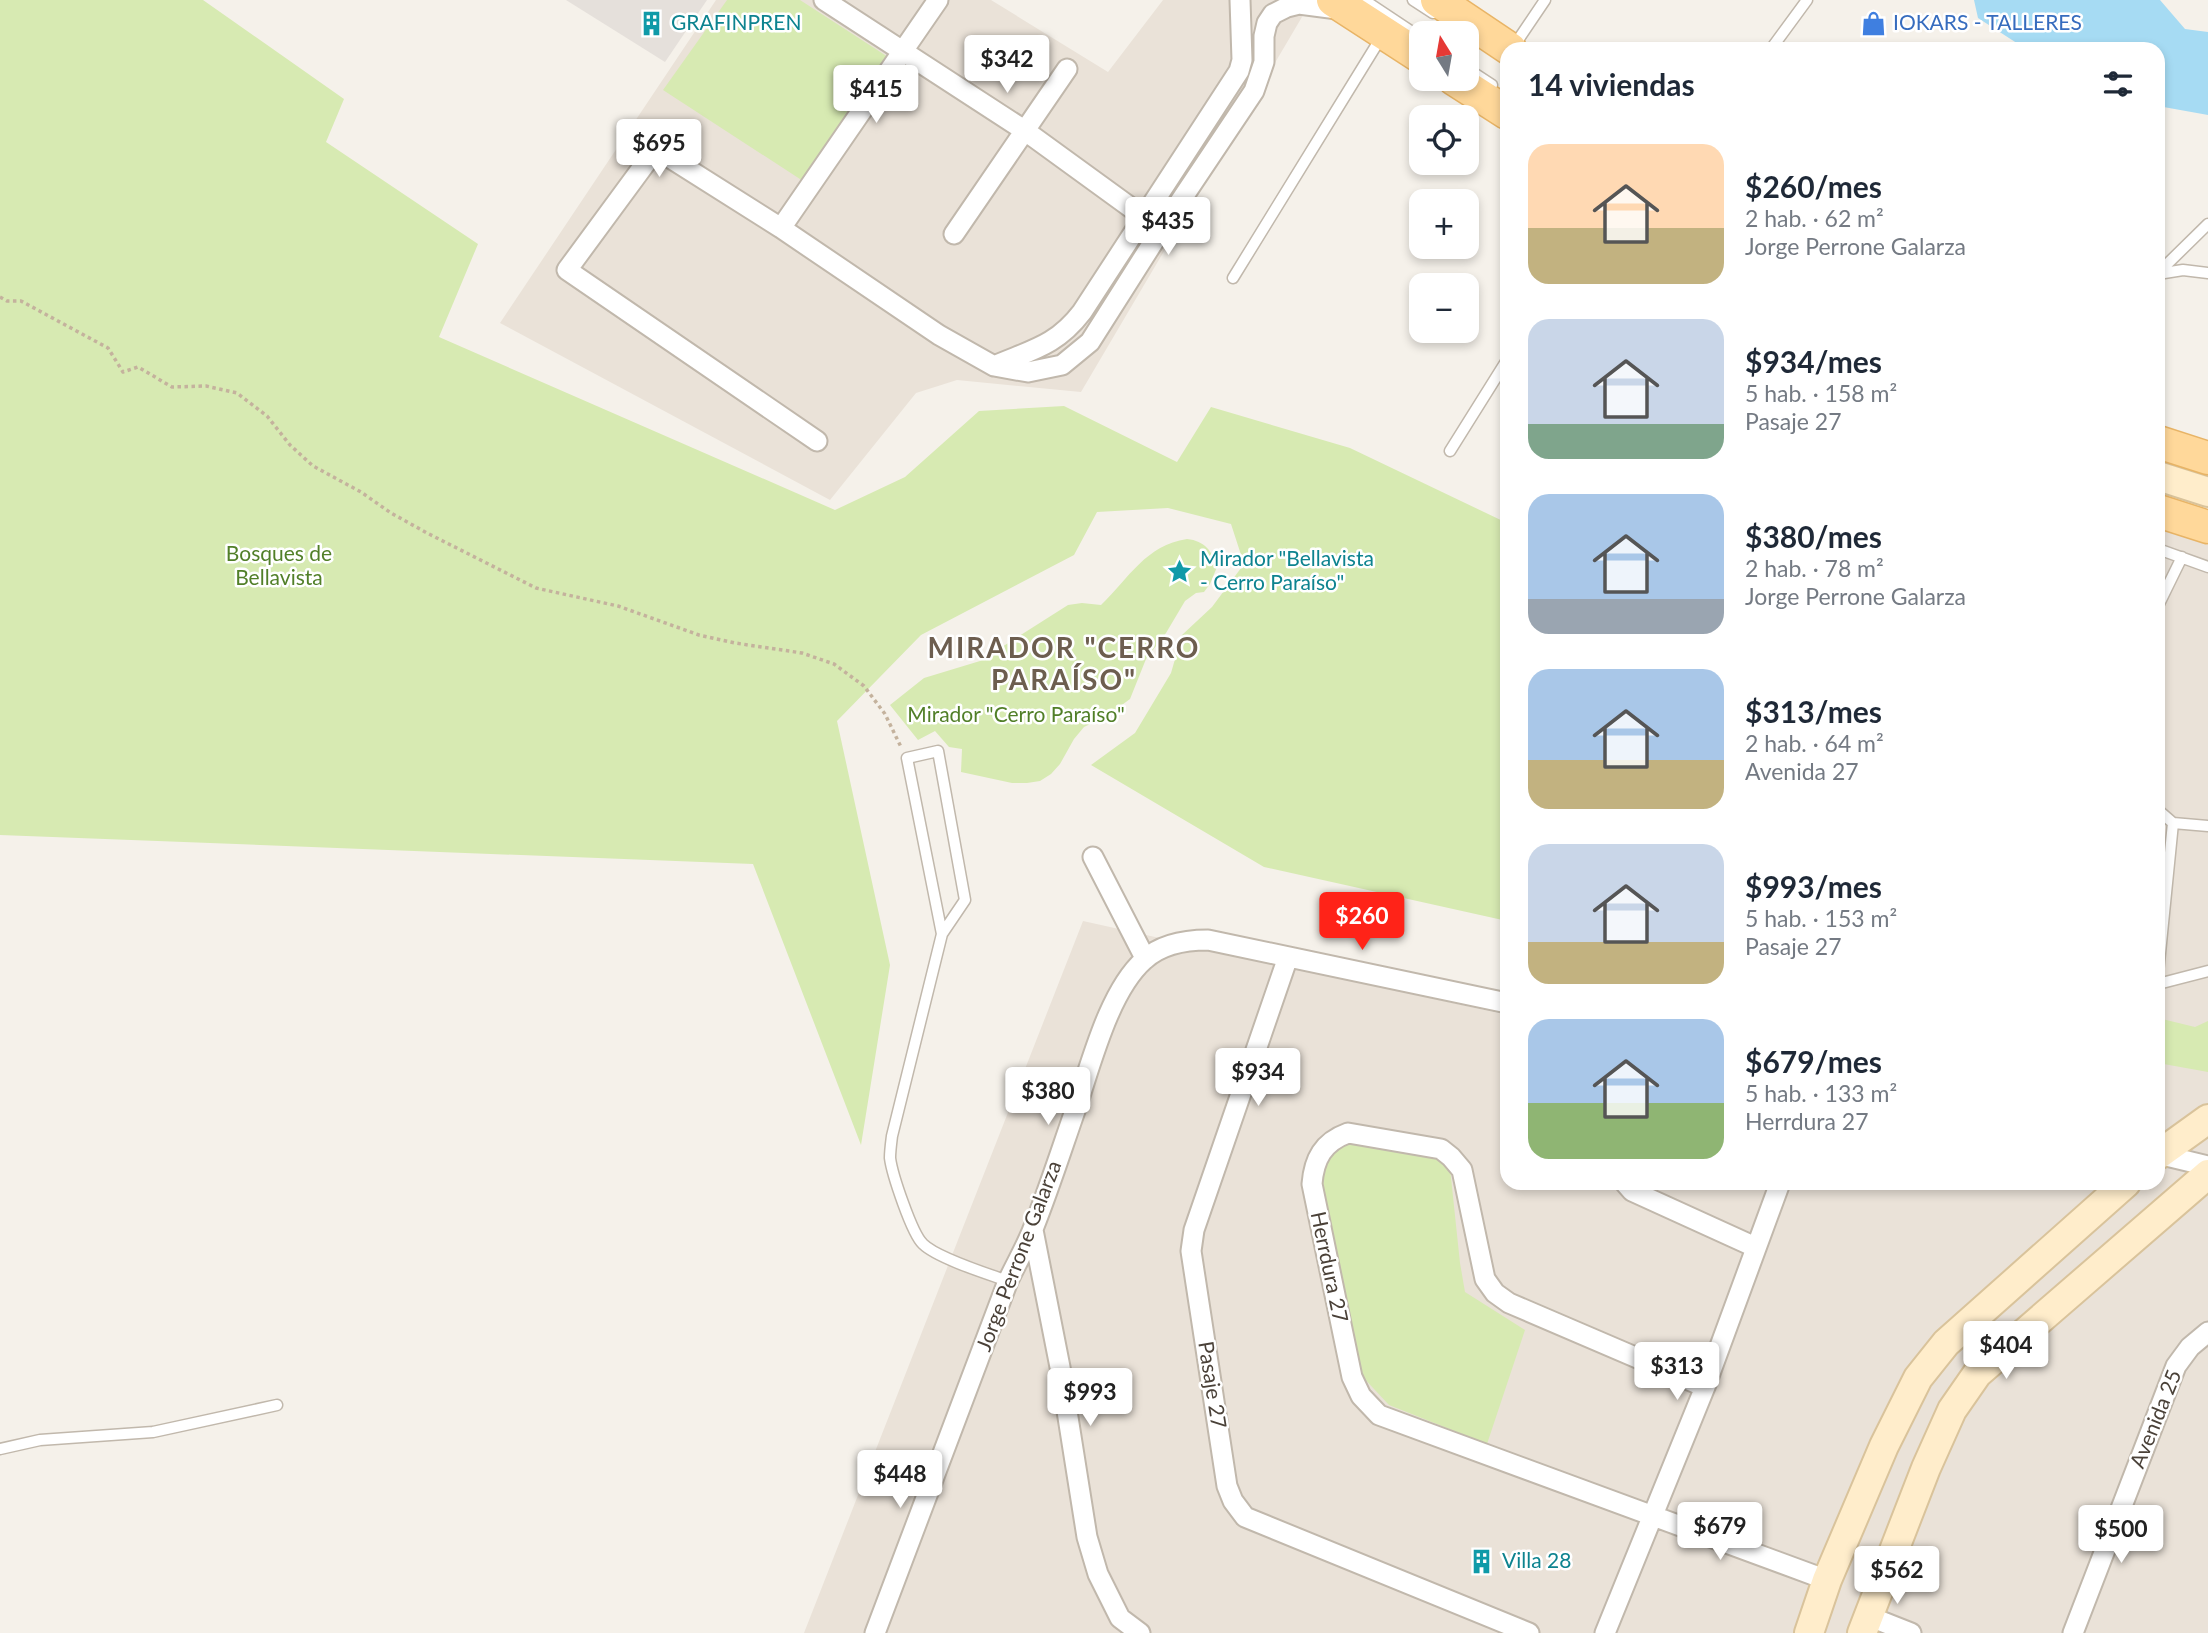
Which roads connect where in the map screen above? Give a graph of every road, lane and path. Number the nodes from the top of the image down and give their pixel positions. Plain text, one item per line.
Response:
1 (824, 0) edge
2 (938, 0) edge
3 (1240, 0) edge
4 (1413, 0) edge
5 (1545, 0) edge
6 (1807, 0) edge
7 (1348, 3) edge
8 (1449, 8) edge
9 (1409, 32) edge
10 (1384, 33) junction
11 (1500, 42) edge
12 (1516, 42) edge
13 (1776, 42) edge
14 (1409, 49) edge
15 (903, 51) junction
16 (1067, 69) dead end
17 (1479, 80) edge
18 (1479, 90) edge
19 (1500, 99) edge
20 (1500, 100) edge
21 (1024, 130) junction
22 (1143, 215) junction
23 (2208, 223) edge
24 (781, 228) junction
25 (1161, 230) junction
26 (954, 234) dead end
27 (2165, 266) edge
28 (2165, 272) edge
29 (2208, 273) edge
30 (1233, 278) dead end
31 (0, 297) edge
32 (994, 366) junction
33 (1500, 370) edge
34 (817, 442) dead end
35 (2165, 444) edge
36 (1450, 451) dead end
37 (2208, 458) edge
38 (2165, 478) edge
39 (2202, 491) edge
40 (2165, 513) edge
41 (2208, 527) edge
42 (2165, 551) edge
43 (2182, 557) junction
44 (2208, 567) edge
45 (2165, 592) edge
46 (907, 758) junction
47 (2165, 816) edge
48 (2173, 823) junction
49 (2208, 826) edge
50 (1093, 857) dead end
51 (2165, 903) edge
52 (942, 933) junction
53 (1289, 957) junction
54 (1145, 958) junction
55 (2208, 971) edge
56 (2165, 982) edge
57 (1500, 1002) edge
58 (2208, 1119) edge
59 (2165, 1150) edge
60 (2165, 1157) edge
61 (2208, 1166) edge
62 (2208, 1174) edge
63 (1631, 1190) edge
64 (1777, 1190) edge
65 (2118, 1190) edge
66 (1033, 1230) junction
67 (1755, 1247) junction
68 (1008, 1282) junction
69 (2208, 1332) edge
70 (1705, 1387) junction
71 (277, 1405) dead end
72 (0, 1448) edge
73 (1651, 1517) junction
74 (1827, 1580) junction
75 (1865, 1625) edge
76 (874, 1633) edge
77 (1140, 1633) edge
78 (1529, 1633) edge
79 (1605, 1633) edge
80 (1809, 1633) edge
81 (1911, 1633) edge
82 (2073, 1633) edge

1 - 15 street
2 - 15 street
3 - 22 street
4 - 8 lane
5 - 12 lane
6 - 13 lane
7 - 9 lane
7 - 10 main road
7 - 25 street
8 - 11 main road
10 - 14 main road
10 - 30 lane
15 - 21 street
15 - 24 street
16 - 21 street
17 - 19 lane
18 - 20 main road
21 - 22 street
21 - 26 street
22 - 25 street
22 - 32 street
23 - 27 lane
24 - 32 street
24 - 34 street
25 - 32 street
28 - 29 lane
31 - 46 path
33 - 36 lane
35 - 37 main road
38 - 39 main road
40 - 41 main road
42 - 43 lane
43 - 44 lane
43 - 45 lane
46 - 52 lane
46 - 52 lane
47 - 48 lane
48 - 49 lane
48 - 51 lane
50 - 54 street
52 - 68 lane
53 - 54 street
53 - 57 street
53 - 78 street, Pasaje 27
54 - 66 street, Jorge Perrone Galarza
55 - 56 lane
58 - 59 main road
60 - 61 street
62 - 75 main road
63 - 67 street
64 - 67 street
65 - 74 main road
66 - 68 street, Jorge Perrone Galarza
66 - 77 street
67 - 70 street
68 - 76 street, Jorge Perrone Galarza
69 - 82 street, Avenida 25
70 - 73 street
70 - 73 street, Herrdura 27
71 - 72 lane
73 - 74 street, Herrdura 27
73 - 79 street
74 - 80 main road
75 - 81 street

